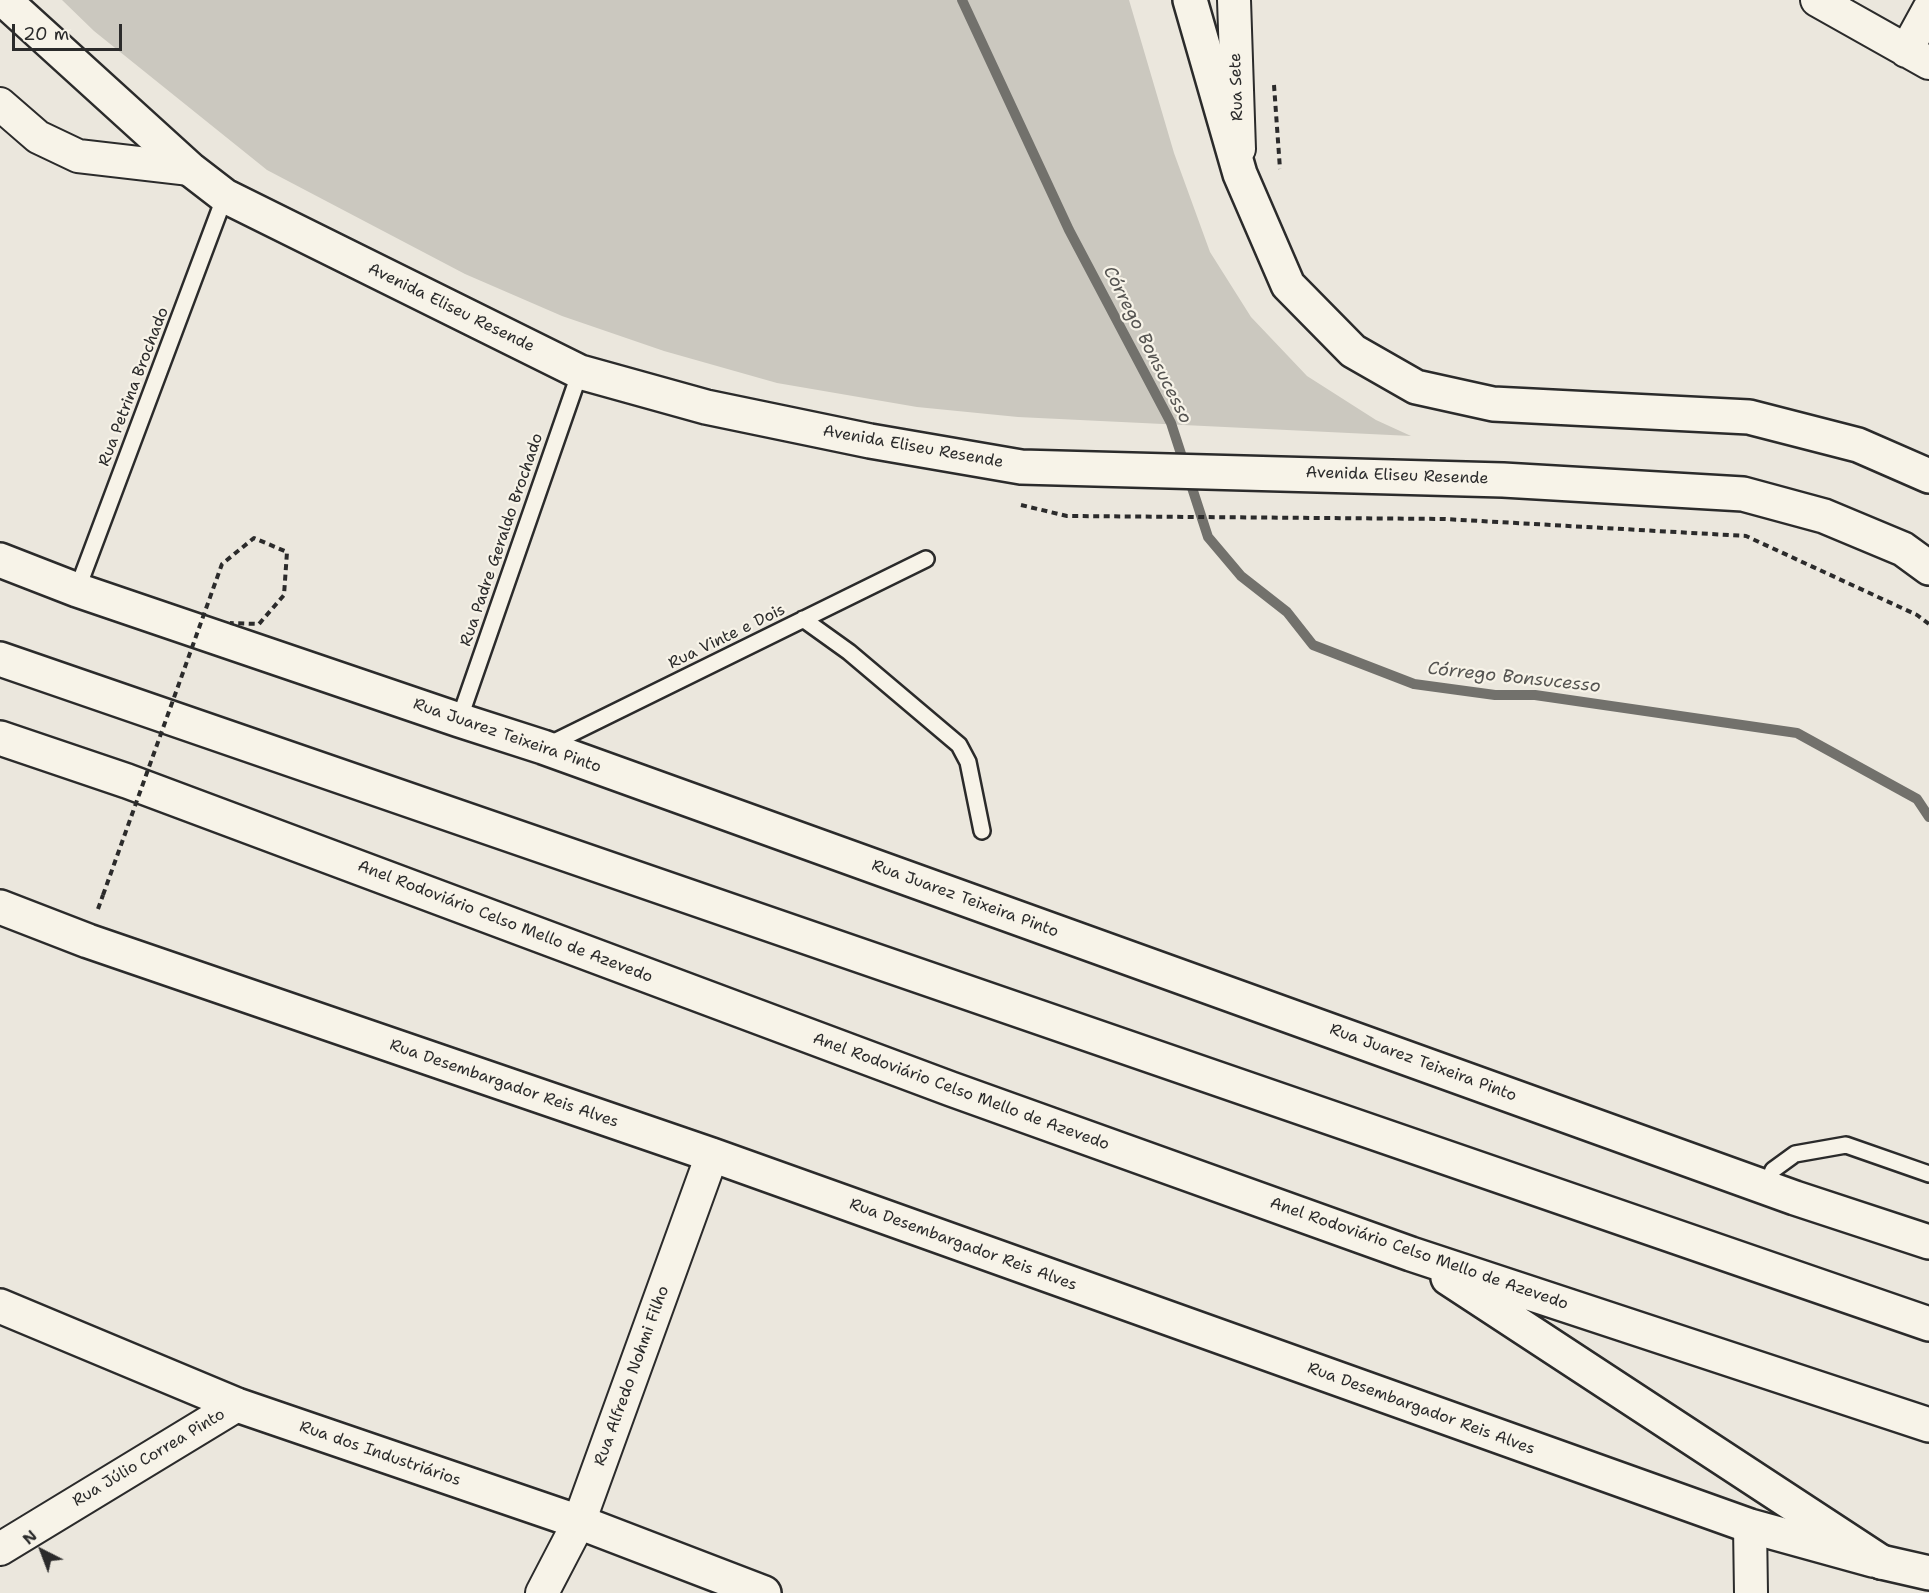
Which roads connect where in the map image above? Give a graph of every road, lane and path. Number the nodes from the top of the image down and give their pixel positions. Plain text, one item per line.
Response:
1 (4, 0) edge
2 (1190, 0) edge
3 (1234, 0) edge
4 (1817, 0) edge
5 (1929, 9) edge
6 (1917, 57) edge
7 (0, 104) edge
8 (190, 169) junction
9 (1240, 174) junction
10 (225, 196) junction
11 (580, 372) junction
12 (1929, 476) edge
13 (926, 559) dead end
14 (0, 560) edge
15 (1929, 568) edge
16 (77, 590) junction
17 (803, 619) junction
18 (230, 623) dead end
19 (0, 659) edge
20 (459, 720) junction
21 (0, 738) edge
22 (543, 747) junction
23 (982, 831) dead end
24 (103, 895) dead end
25 (0, 907) edge
26 (712, 1155) junction
27 (1929, 1174) edge
28 (1766, 1187) junction
29 (1929, 1242) edge
30 (1411, 1254) junction
31 (0, 1306) edge
32 (1929, 1324) edge
33 (237, 1404) junction
34 (1929, 1425) edge
35 (579, 1522) junction
36 (1750, 1526) junction
37 (0, 1549) edge
38 (1881, 1562) junction
39 (1929, 1572) edge
40 (542, 1593) edge
41 (764, 1593) edge
42 (1750, 1593) edge

1 - 8 main road, Avenida Eliseu Resende
2 - 9 main road
3 - 9 street, Rua Sete
4 - 6 street
5 - 6 street
7 - 8 street
8 - 10 main road, Avenida Eliseu Resende
9 - 12 main road
10 - 11 main road, Avenida Eliseu Resende
10 - 16 lane, Rua Petrina Brochado
11 - 15 main road, Avenida Eliseu Resende
11 - 20 lane, Rua Padre Geraldo Brochado
13 - 17 lane, Rua Vinte e Dois
14 - 16 main road, Rua Juarez Teixeira Pinto
16 - 20 main road, Rua Juarez Teixeira Pinto
17 - 22 lane, Rua Vinte e Dois
17 - 23 lane
18 - 24 path, bridge
19 - 32 main road
20 - 22 main road, Rua Juarez Teixeira Pinto
21 - 30 main road, Anel Rodoviário Celso Mello de Azevedo
22 - 28 main road, Rua Juarez Teixeira Pinto
25 - 26 main road, Rua Desembargador Reis Alves
26 - 35 street, Rua Alfredo Nohmi Filho
26 - 36 main road, Rua Desembargador Reis Alves
27 - 28 lane
28 - 29 main road, Rua Juarez Teixeira Pinto
30 - 34 main road, Anel Rodoviário Celso Mello de Azevedo
30 - 38 main road
31 - 33 main road, Rua dos Industriários
33 - 35 main road, Rua dos Industriários
33 - 37 street, Rua Júlio Correa Pinto
35 - 40 street, Rua Alfredo Nohmi Filho
35 - 41 main road, Rua dos Industriários
36 - 38 main road, Rua Desembargador Reis Alves
36 - 42 street
38 - 39 main road, Rua Desembargador Reis Alves

